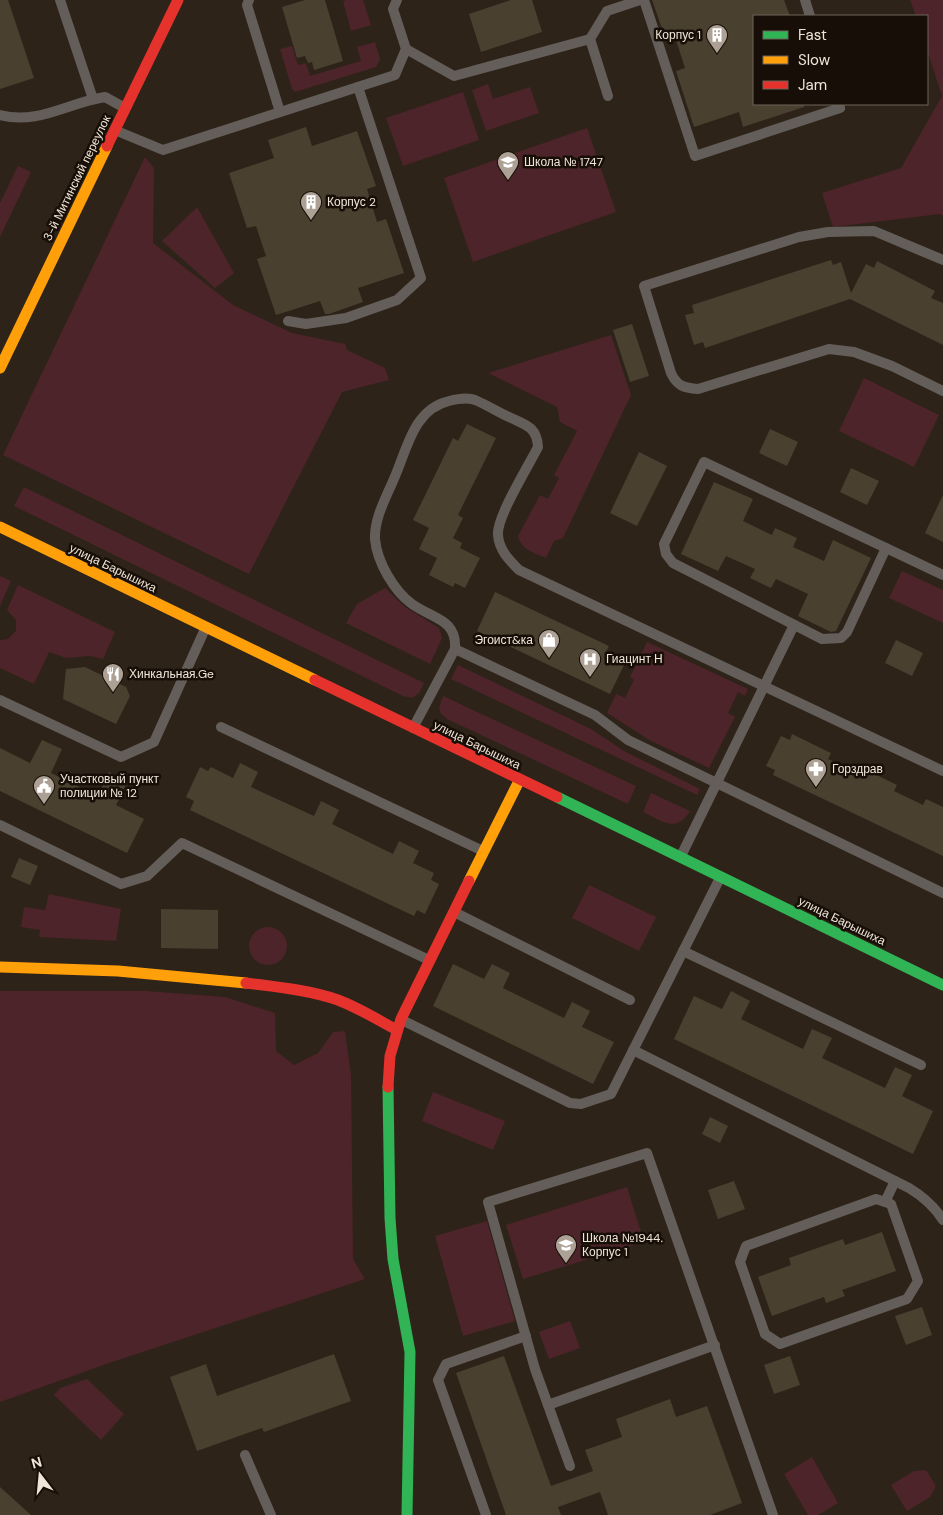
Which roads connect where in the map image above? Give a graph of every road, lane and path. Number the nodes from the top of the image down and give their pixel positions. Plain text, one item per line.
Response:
1 (60, 0) edge
2 (178, 0) edge
3 (249, 0) edge
4 (398, 0) edge
5 (642, 0) edge
6 (805, 0) edge
7 (810, 15) edge
8 (590, 40) junction
9 (406, 49) junction
10 (358, 87) junction
11 (608, 96) dead end
12 (93, 99) junction
13 (839, 105) edge
14 (126, 108) junction
15 (280, 112) junction
16 (0, 115) edge
17 (115, 130) junction
18 (943, 260) edge
19 (288, 321) dead end
20 (0, 368) edge
21 (943, 391) edge
22 (0, 527) edge
23 (886, 548) junction
24 (943, 575) edge
25 (794, 625) junction
26 (206, 629) junction
27 (455, 649) junction
28 (764, 686) junction
29 (0, 700) edge
30 (221, 727) dead end
31 (412, 729) junction
32 (943, 771) edge
33 (519, 780) junction
34 (716, 783) junction
35 (0, 825) edge
36 (484, 851) junction
37 (680, 858) junction
38 (720, 878) junction
39 (943, 893) edge
40 (454, 912) junction
41 (683, 950) junction
42 (430, 960) junction
43 (0, 967) edge
44 (943, 970) edge
45 (940, 984) edge
46 (630, 1000) dead end
47 (399, 1024) junction
48 (634, 1050) junction
49 (921, 1065) dead end
50 (894, 1181) junction
51 (885, 1202) junction
52 (943, 1220) edge
53 (526, 1336) junction
54 (715, 1345) junction
55 (548, 1405) junction
56 (245, 1455) dead end
57 (570, 1466) dead end
58 (271, 1515) edge
59 (407, 1515) edge
60 (486, 1515) edge
61 (773, 1515) edge

1 - 12 lane
2 - 14 street, 3-й Митинский переулок
3 - 15 lane
4 - 9 lane
5 - 8 lane
5 - 13 lane
6 - 7 lane
8 - 9 lane
8 - 11 lane
9 - 10 lane
10 - 15 lane
10 - 19 lane
12 - 14 lane
12 - 16 lane
14 - 17 street, 3-й Митинский переулок
15 - 17 lane
17 - 20 street, 3-й Митинский переулок
18 - 21 lane
22 - 26 street, улица Барышиха
23 - 24 lane
23 - 25 lane
23 - 25 lane
25 - 28 lane
26 - 29 lane
26 - 31 street, улица Барышиха
27 - 28 lane
27 - 31 lane
27 - 34 lane
28 - 32 lane
28 - 34 lane
30 - 36 lane
31 - 33 street, улица Барышиха
33 - 36 street
33 - 37 street, улица Барышиха
34 - 37 lane
34 - 39 lane
35 - 42 lane
36 - 40 street
37 - 38 street, улица Барышиха
38 - 41 lane
38 - 45 street, улица Барышиха
40 - 42 street
40 - 46 lane
41 - 48 lane
41 - 49 lane
42 - 47 street
43 - 47 street
44 - 45 lane
47 - 48 lane
47 - 59 street
48 - 50 lane
50 - 51 lane
50 - 52 lane
51 - 51 lane
53 - 54 lane
53 - 55 lane
53 - 60 lane
54 - 55 lane
54 - 61 lane
55 - 57 lane
56 - 58 lane

